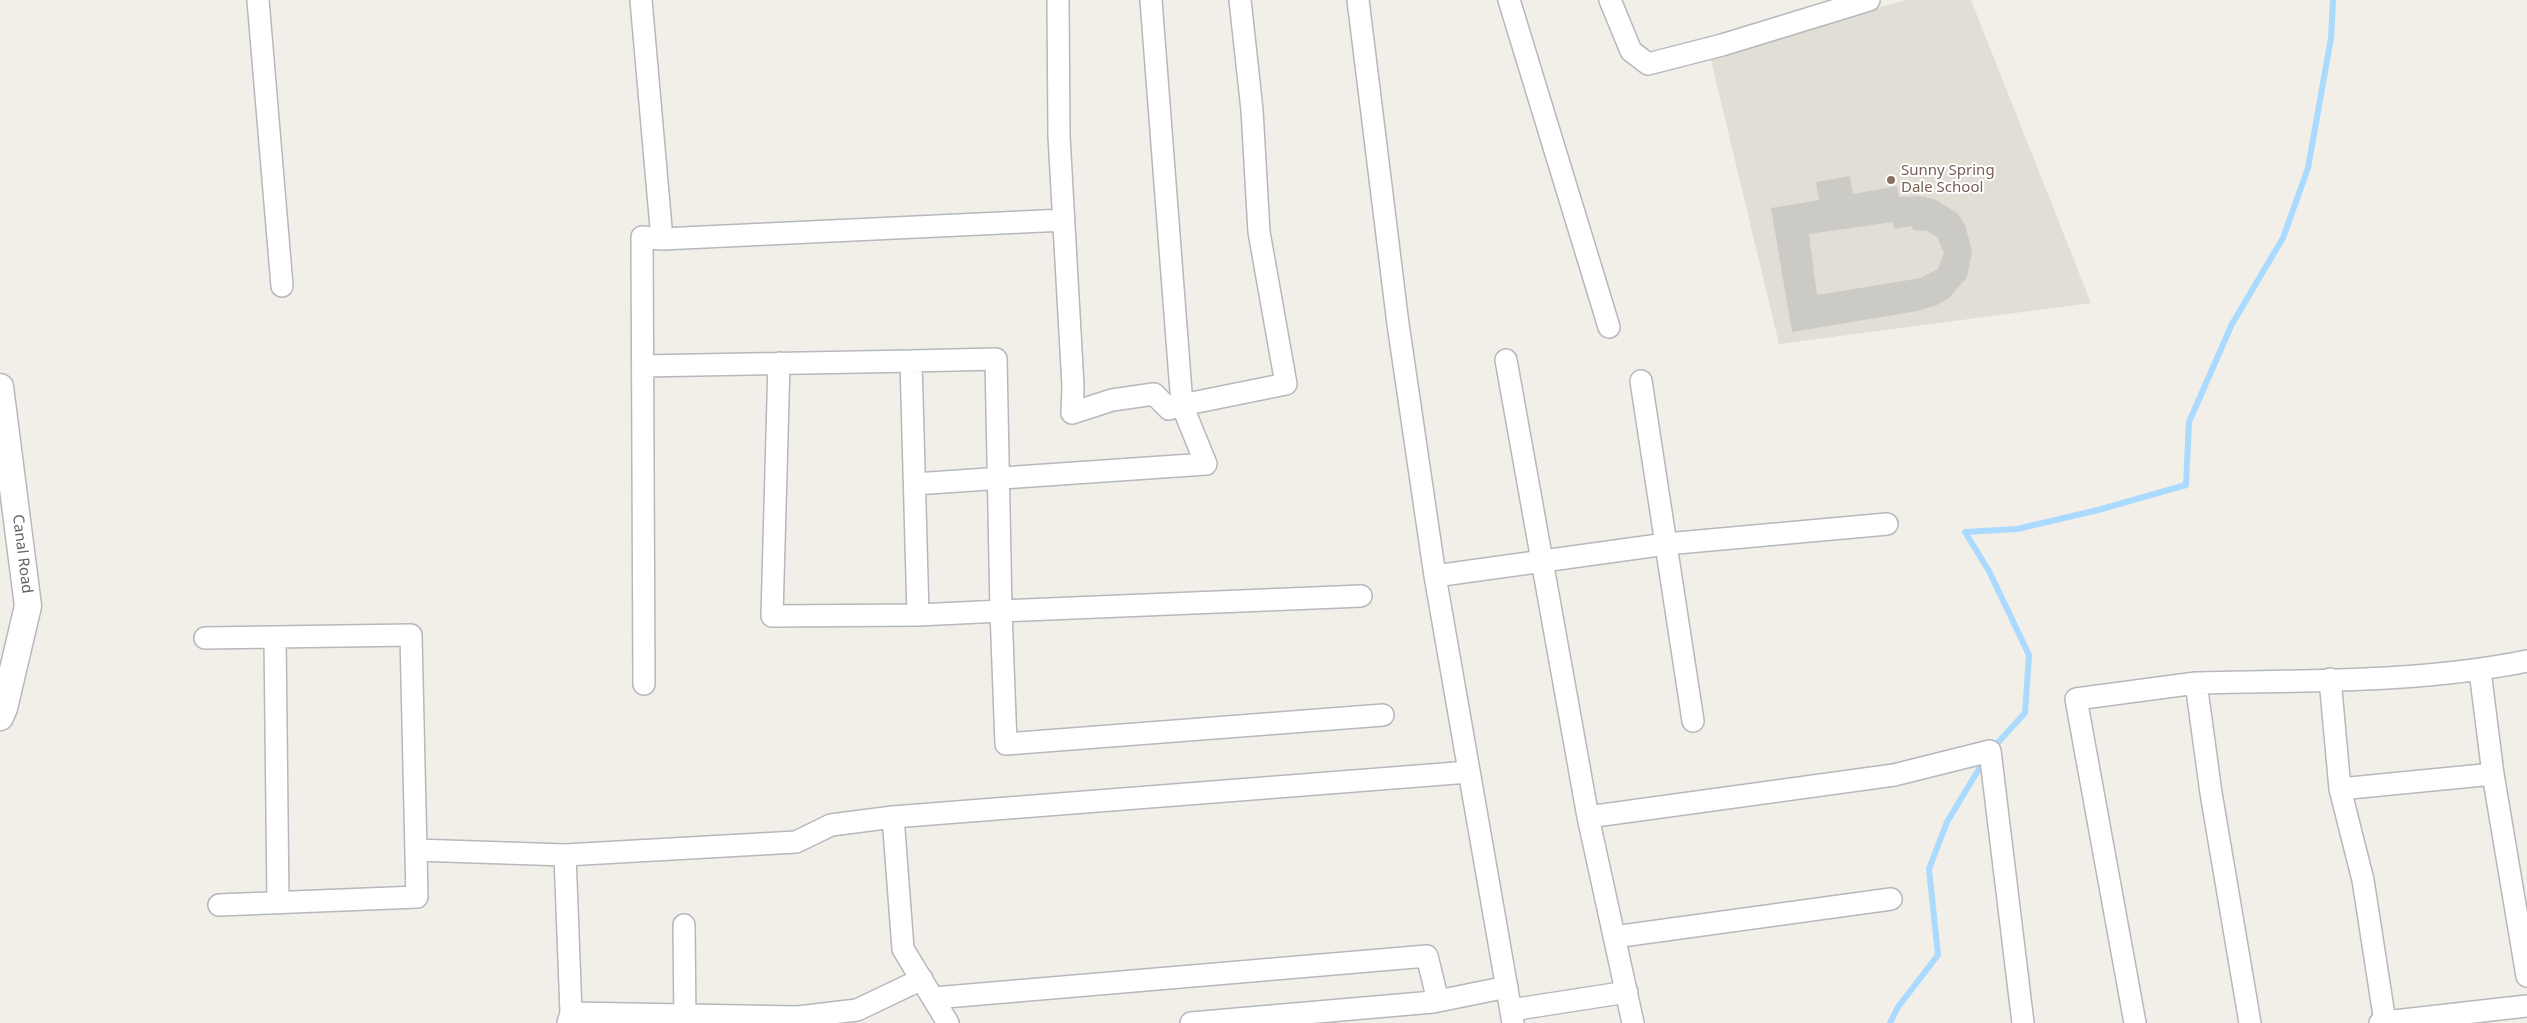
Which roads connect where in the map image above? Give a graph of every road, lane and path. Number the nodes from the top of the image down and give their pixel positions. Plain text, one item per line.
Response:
1 (258, 0) edge
2 (641, 0) edge
3 (1058, 0) edge
4 (1151, 0) edge
5 (1240, 0) edge
6 (1358, 0) edge
7 (1509, 0) edge
8 (1610, 0) edge
9 (1869, 0) edge
10 (1064, 220) junction
11 (662, 239) junction
12 (282, 286) dead end
13 (1609, 326) dead end
14 (1506, 360) dead end
15 (911, 361) junction
16 (779, 364) junction
17 (642, 366) junction
18 (1641, 381) dead end
19 (0, 387) edge
20 (1182, 405) junction
21 (998, 478) junction
22 (915, 484) junction
23 (1887, 524) dead end
24 (1666, 544) junction
25 (1541, 561) junction
26 (1434, 576) junction
27 (1362, 596) dead end
28 (1001, 611) junction
29 (918, 614) junction
30 (275, 637) junction
31 (205, 638) dead end
32 (2527, 661) edge
33 (2480, 671) junction
34 (2330, 679) junction
35 (2196, 683) junction
36 (644, 684) dead end
37 (1383, 715) dead end
38 (0, 717) edge
39 (1693, 721) dead end
40 (1469, 772) junction
41 (2493, 774) junction
42 (2340, 789) junction
43 (893, 817) junction
44 (1588, 817) junction
45 (416, 850) junction
46 (565, 855) junction
47 (1891, 899) dead end
48 (278, 902) junction
49 (219, 905) dead end
50 (684, 925) dead end
51 (1614, 937) junction
52 (2527, 976) edge
53 (922, 979) junction
54 (1506, 987) junction
55 (1627, 992) junction
56 (934, 998) junction
57 (1438, 1001) junction
58 (2527, 1006) edge
59 (1512, 1017) edge
60 (570, 1018) edge
61 (685, 1019) edge
62 (798, 1020) edge
63 (2385, 1022) edge
64 (948, 1023) edge
65 (1191, 1023) edge
66 (1633, 1023) edge
67 (2023, 1023) edge
68 (2135, 1023) edge
69 (2250, 1023) edge
70 (2380, 1023) edge

1 - 12 street
2 - 11 street
3 - 10 street
4 - 20 street
5 - 20 street
6 - 26 street
7 - 13 street
8 - 9 street
10 - 11 street
10 - 20 street
11 - 17 street
14 - 25 street
15 - 16 street
15 - 21 street
15 - 22 street
16 - 17 street
16 - 29 street
17 - 36 street
18 - 24 street
19 - 38 street, Canal Road
20 - 21 street
21 - 22 street
21 - 28 street
22 - 29 street
23 - 24 street
24 - 25 street
24 - 39 street
25 - 26 street
25 - 44 street
26 - 40 street
27 - 28 street
28 - 29 street
28 - 37 street
30 - 31 street
30 - 45 street
30 - 48 street
32 - 33 street
33 - 34 street
33 - 41 street
34 - 35 street
34 - 42 street
35 - 68 street
35 - 69 street
40 - 43 street
40 - 54 street
41 - 42 street
41 - 52 street
42 - 63 street
43 - 46 street
43 - 53 street
44 - 51 street
44 - 67 street
45 - 46 street
45 - 48 street
46 - 60 street
47 - 51 street
48 - 49 street
50 - 61 street
51 - 55 street
53 - 56 street
53 - 62 street
54 - 57 street
54 - 59 street
55 - 59 street
55 - 66 street
56 - 57 street
56 - 64 street
57 - 65 street
58 - 63 street
60 - 61 street
61 - 62 street
63 - 70 street

